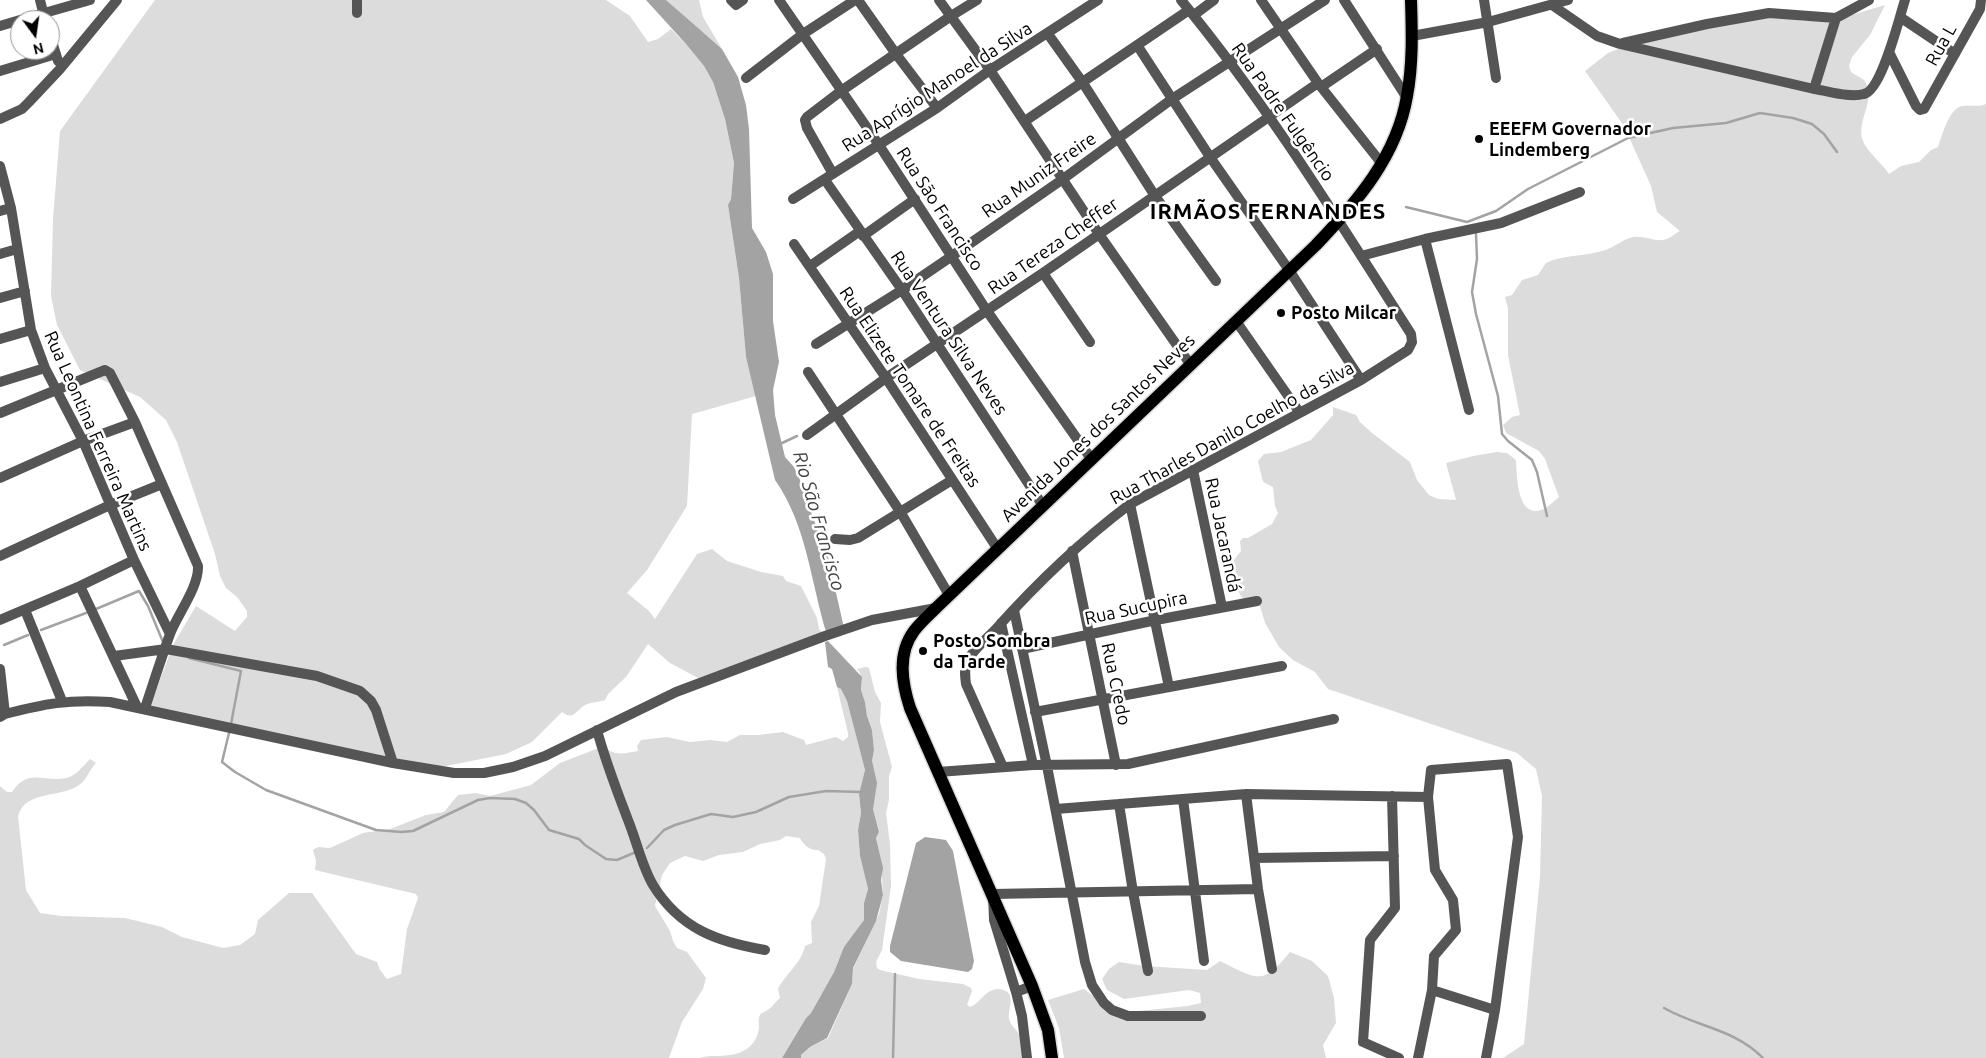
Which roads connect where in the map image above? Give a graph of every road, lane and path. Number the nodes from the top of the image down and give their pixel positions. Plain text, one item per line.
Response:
1 (90, 0) edge
2 (117, 0) edge
3 (357, 0) edge
4 (780, 0) edge
5 (857, 0) edge
6 (939, 0) edge
7 (977, 0) edge
8 (1098, 0) edge
9 (1181, 0) edge
10 (1214, 0) edge
11 (1261, 0) edge
12 (1325, 0) edge
13 (1344, 0) edge
14 (1411, 0) edge
15 (1484, 0) edge
16 (1568, 0) edge
17 (1869, 0) edge
18 (1905, 0) edge
19 (1980, 0) edge
20 (1552, 5) junction
21 (60, 10) edge
22 (356, 13) dead end
23 (1191, 13) junction
24 (951, 16) junction
25 (1836, 18) junction
26 (1900, 18) junction
27 (1488, 22) junction
28 (1282, 29) junction
29 (803, 34) junction
30 (1048, 34) junction
31 (1412, 36) junction
32 (1620, 44) junction
33 (1137, 45) junction
34 (1377, 49) junction
35 (1889, 52) junction
36 (896, 54) junction
37 (1955, 54) junction
38 (36, 60) edge
39 (58, 60) edge
40 (1230, 63) junction
41 (60, 69) junction
42 (990, 70) junction
43 (0, 71) edge
44 (746, 78) dead end
45 (1496, 78) dead end
46 (1083, 83) junction
47 (1319, 85) junction
48 (1814, 89) junction
49 (841, 91) junction
50 (1407, 98) junction
51 (1172, 99) junction
52 (937, 108) junction
53 (1268, 116) junction
54 (0, 118) edge
55 (1025, 121) junction
56 (1118, 139) junction
57 (879, 145) junction
58 (1210, 158) junction
59 (1382, 164) junction
60 (0, 166) edge
61 (829, 177) junction
62 (1063, 178) junction
63 (1580, 192) dead end
64 (1155, 196) junction
65 (793, 199) dead end
66 (915, 199) junction
67 (11, 208) junction
68 (0, 211) edge
69 (1339, 221) junction
70 (862, 234) junction
71 (1099, 234) junction
72 (1425, 240) junction
73 (794, 244) dead end
74 (17, 249) junction
75 (0, 254) edge
76 (952, 256) junction
77 (1361, 256) junction
78 (810, 266) junction
79 (1289, 270) junction
80 (1043, 273) junction
81 (1216, 281) dead end
82 (902, 290) junction
83 (25, 291) junction
84 (0, 298) edge
85 (987, 311) junction
86 (1236, 321) junction
87 (849, 325) junction
88 (31, 330) junction
89 (0, 339) edge
90 (1090, 342) dead end
91 (816, 344) dead end
92 (937, 344) junction
93 (1408, 350) joint
94 (1190, 364) junction
95 (44, 368) junction
96 (808, 372) dead end
97 (886, 378) junction
98 (1361, 380) junction
99 (0, 382) edge
100 (56, 391) junction
101 (1469, 410) dead end
102 (0, 412) edge
103 (1300, 413) junction
104 (837, 414) junction
105 (134, 422) junction
106 (807, 435) dead end
107 (83, 441) junction
108 (1092, 460) junction
109 (1193, 470) junction
110 (0, 478) edge
111 (952, 480) junction
112 (162, 484) junction
113 (1130, 504) junction
114 (110, 505) junction
115 (1044, 506) junction
116 (901, 512) junction
117 (835, 539) dead end
118 (997, 548) junction
119 (1072, 551) junction
120 (0, 556) edge
121 (134, 560) junction
122 (80, 586) junction
123 (949, 594) junction
124 (1257, 601) dead end
125 (1222, 607) junction
126 (936, 608) junction
127 (25, 610) junction
128 (1014, 610) junction
129 (0, 620) edge
130 (1156, 620) junction
131 (1001, 623) junction
132 (170, 634) junction
133 (1089, 634) junction
134 (166, 649) junction
135 (1022, 649) junction
136 (114, 656) junction
137 (1282, 666) dead end
138 (0, 669) edge
139 (1169, 687) junction
140 (1103, 699) junction
141 (62, 701) junction
142 (141, 708) junction
143 (1036, 712) junction
144 (2, 716) edge
145 (1334, 719) dead end
146 (598, 730) junction
147 (393, 763) junction
148 (1033, 765) junction
149 (1116, 765) junction
150 (1047, 766) junction
151 (1003, 767) junction
152 (938, 772) junction
153 (1246, 794) junction
154 (1392, 796) junction
155 (1428, 797) junction
156 (1183, 799) junction
157 (1119, 804) junction
158 (1056, 809) junction
159 (1394, 856) junction
160 (1254, 858) junction
161 (1258, 889) junction
162 (1195, 890) junction
163 (1071, 892) junction
164 (1132, 892) junction
165 (993, 894) junction
166 (765, 950) dead end
167 (1204, 961) dead end
168 (1272, 969) dead end
169 (1148, 971) dead end
170 (1032, 986) junction
171 (1432, 990) junction
172 (1016, 992) junction
173 (1495, 1010) junction
174 (1201, 1016) dead end
175 (1027, 1058) edge
176 (1052, 1058) edge
177 (1399, 1058) edge
178 (1418, 1058) edge
179 (1486, 1058) edge

1 - 21 street
2 - 41 street
3 - 22 street
4 - 29 street, Rua São Francisco
5 - 29 street
5 - 36 street
6 - 24 street
7 - 24 street
8 - 30 street, Rua Aprígio Manoel da Silva
9 - 23 street, Rua Padre Fulgêncio
10 - 23 street
11 - 28 street
12 - 28 street, Rua Muniz Freire
13 - 34 street
14 - 31 main road, Avenida Jones dos Santos Neves
15 - 27 street
16 - 20 street
17 - 25 street
18 - 26 street
19 - 37 street, Rua L
20 - 27 street
20 - 32 street
23 - 33 street
23 - 40 street, Rua Padre Fulgêncio
24 - 36 street
24 - 42 street
25 - 32 street
25 - 48 street
26 - 35 street
26 - 37 street
27 - 31 street
27 - 45 street
28 - 40 street, Rua Muniz Freire
28 - 47 street
29 - 44 street
29 - 49 street, Rua São Francisco
30 - 42 street, Rua Aprígio Manoel da Silva
30 - 46 street
31 - 50 main road, Avenida Jones dos Santos Neves
32 - 48 street
33 - 46 street
33 - 51 street
34 - 47 street, Rua Tereza Cheffer
34 - 50 street
35 - 37 street, Rua L
35 - 48 street
36 - 49 street
36 - 52 street
38 - 43 street
39 - 41 street
40 - 51 street, Rua Muniz Freire
40 - 53 street, Rua Padre Fulgêncio
41 - 54 street
42 - 52 street, Rua Aprígio Manoel da Silva
42 - 55 street
46 - 55 street
46 - 56 street
47 - 53 street, Rua Tereza Cheffer
47 - 59 street
49 - 57 street, Rua São Francisco
49 - 61 street, Rua Ventura Silva Neves
50 - 59 main road, Avenida Jones dos Santos Neves
51 - 56 street, Rua Muniz Freire
51 - 58 street
52 - 57 street, Rua Aprígio Manoel da Silva
53 - 58 street, Rua Tereza Cheffer
53 - 69 street, Rua Padre Fulgêncio
55 - 62 street
56 - 62 street, Rua Muniz Freire
56 - 64 street
57 - 61 street, Rua Aprígio Manoel da Silva
57 - 66 street, Rua São Francisco
58 - 64 street, Rua Tereza Cheffer
58 - 79 street
59 - 69 main road, Avenida Jones dos Santos Neves
60 - 67 street, Rua Leontina Ferreira Martins
61 - 65 street, Rua Aprígio Manoel da Silva
61 - 70 street, Rua Ventura Silva Neves
62 - 71 street
62 - 76 street, Rua Muniz Freire
63 - 72 street
64 - 71 street, Rua Tereza Cheffer
64 - 81 street
66 - 70 street
66 - 76 street, Rua São Francisco
67 - 68 street
67 - 74 street, Rua Leontina Ferreira Martins
69 - 77 street, Rua Padre Fulgêncio
69 - 79 main road, Avenida Jones dos Santos Neves
70 - 78 street
70 - 82 street, Rua Ventura Silva Neves
71 - 80 street, Rua Tereza Cheffer
71 - 94 street
72 - 77 street
72 - 101 street
73 - 78 street, Rua Elizete Tomare de Freitas
74 - 75 street
74 - 83 street, Rua Leontina Ferreira Martins
76 - 82 street, Rua Muniz Freire
76 - 85 street, Rua São Francisco
77 - 93 street, Rua Padre Fulgêncio
78 - 87 street, Rua Elizete Tomare de Freitas
79 - 86 main road, Avenida Jones dos Santos Neves
79 - 98 street
80 - 85 street, Rua Tereza Cheffer
80 - 90 street
82 - 87 street, Rua Muniz Freire
82 - 92 street, Rua Ventura Silva Neves
83 - 84 street
83 - 88 street, Rua Leontina Ferreira Martins
85 - 92 street, Rua Tereza Cheffer
85 - 108 street, Rua São Francisco
86 - 94 main road, Avenida Jones dos Santos Neves
86 - 103 street
87 - 91 street, Rua Muniz Freire
87 - 97 street, Rua Elizete Tomare de Freitas
88 - 89 street
88 - 95 street, Rua Leontina Ferreira Martins
92 - 97 street, Rua Tereza Cheffer
92 - 115 street, Rua Ventura Silva Neves
93 - 98 street, Rua Tharles Danilo Coelho da Silva
94 - 108 main road, Avenida Jones dos Santos Neves
95 - 99 street
95 - 100 street, Rua Leontina Ferreira Martins
96 - 104 street
97 - 104 street, Rua Tereza Cheffer
97 - 111 street, Rua Elizete Tomare de Freitas
98 - 103 street, Rua Tharles Danilo Coelho da Silva
100 - 102 street
100 - 105 street
100 - 107 street, Rua Leontina Ferreira Martins
103 - 109 street, Rua Tharles Danilo Coelho da Silva
104 - 106 street, Rua Tereza Cheffer
104 - 116 street
105 - 107 street
105 - 112 street
107 - 110 street
107 - 114 street, Rua Leontina Ferreira Martins
108 - 115 main road, Avenida Jones dos Santos Neves
109 - 113 street, Rua Tharles Danilo Coelho da Silva
109 - 125 street, Rua Jacarandá
111 - 116 street
111 - 118 street, Rua Elizete Tomare de Freitas
112 - 114 street
112 - 132 street
113 - 119 street, Rua Tharles Danilo Coelho da Silva
113 - 130 street
114 - 120 street
114 - 121 street, Rua Leontina Ferreira Martins
115 - 118 main road, Avenida Jones dos Santos Neves
116 - 117 street
116 - 123 street
118 - 123 main road, Avenida Jones dos Santos Neves
119 - 128 street, Rua Tharles Danilo Coelho da Silva
119 - 133 street, Rua Credo
121 - 122 street
121 - 132 street, Rua Leontina Ferreira Martins
122 - 127 street
122 - 136 street
123 - 126 main road, Avenida Jones dos Santos Neves
124 - 125 street, Rua Sucupira
125 - 130 street, Rua Sucupira
126 - 146 street
126 - 152 main road, Avenida Jones dos Santos Neves
127 - 129 street
127 - 141 street
128 - 131 street, Rua Tharles Danilo Coelho da Silva
128 - 135 street
130 - 133 street, Rua Sucupira
130 - 139 street
131 - 148 street
131 - 151 street, Rua Tharles Danilo Coelho da Silva
132 - 134 street
133 - 135 street, Rua Sucupira
133 - 140 street, Rua Credo
134 - 136 street
134 - 142 street
134 - 147 street
135 - 143 street
136 - 142 street
137 - 139 street
138 - 144 street
139 - 140 street
140 - 143 street
140 - 149 street, Rua Credo
141 - 142 street
141 - 144 street
142 - 147 street
143 - 150 street
145 - 149 street
146 - 147 street
146 - 166 street
148 - 150 street
148 - 151 street
149 - 150 street
150 - 158 street
151 - 152 street
152 - 165 main road, Avenida Jones dos Santos Neves
153 - 154 street
153 - 156 street
153 - 160 street
154 - 155 street
154 - 159 street
155 - 171 street
155 - 173 street
156 - 157 street
156 - 162 street
157 - 158 street
157 - 164 street
158 - 163 street
159 - 160 street
159 - 177 street
160 - 161 street
161 - 162 street
161 - 168 street
162 - 164 street
162 - 167 street
163 - 164 street
163 - 165 street
163 - 174 street
164 - 169 street
165 - 170 main road, Avenida Jones dos Santos Neves
165 - 172 street
170 - 172 street
170 - 176 main road, Avenida Jones dos Santos Neves
171 - 173 street
171 - 178 street
172 - 175 street
173 - 179 street

